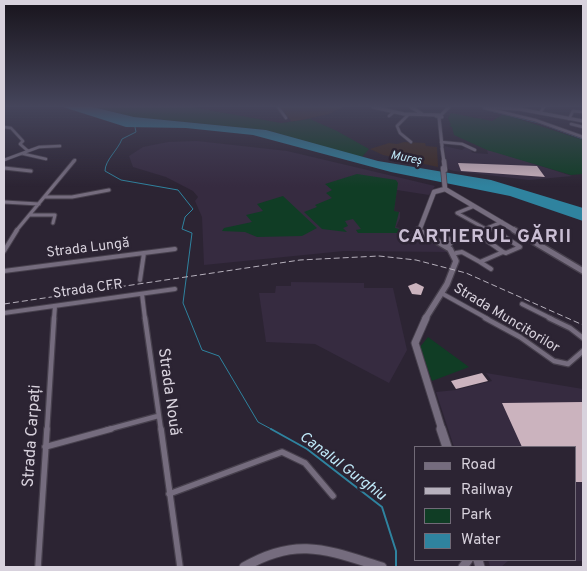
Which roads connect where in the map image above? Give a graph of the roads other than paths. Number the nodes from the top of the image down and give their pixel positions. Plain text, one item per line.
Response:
1 (17, 134) edge
2 (401, 134) edge
3 (441, 134) edge
4 (411, 142) dead end
5 (442, 145) junction
6 (60, 146) dead end
7 (475, 150) dead end
8 (28, 152) junction
9 (22, 154) junction
10 (46, 159) dead end
11 (4, 160) edge
12 (75, 160) dead end
13 (4, 168) edge
14 (30, 171) dead end
15 (445, 187) junction
16 (109, 190) dead end
17 (46, 197) junction
18 (4, 202) edge
19 (39, 204) junction
20 (472, 207) dead end
21 (30, 215) junction
22 (502, 222) junction
23 (53, 223) dead end
24 (488, 228) junction
25 (449, 239) dead end
26 (448, 246) dead end
27 (175, 249) dead end
28 (4, 251) edge
29 (503, 252) junction
30 (144, 253) junction
31 (456, 253) dead end
32 (480, 262) junction
33 (491, 269) dead end
34 (4, 271) edge
35 (583, 271) edge
36 (140, 280) dead end
37 (175, 289) dead end
38 (142, 294) junction
39 (442, 294) junction
40 (522, 304) dead end
41 (55, 306) junction
42 (4, 313) edge
43 (583, 338) edge
44 (583, 351) edge
45 (158, 416) junction
46 (45, 446) junction
47 (447, 446) edge
48 (169, 494) junction
49 (332, 496) dead end
50 (38, 567) edge
51 (180, 567) edge
52 (244, 567) edge
53 (382, 567) edge

1 - 8 street
2 - 4 street
3 - 5 main road
5 - 7 street
5 - 15 main road
6 - 8 street
8 - 9 street
9 - 10 street
9 - 11 street
12 - 17 street
13 - 14 street
15 - 22 main road
15 - 39 main road
16 - 17 street
17 - 19 street
18 - 19 street
19 - 21 street
20 - 24 street
21 - 23 street
21 - 28 street
22 - 24 street
22 - 35 main road
24 - 29 street
24 - 29 street
25 - 26 street
27 - 30 street, Strada Lungă
29 - 32 street
30 - 34 street, Strada Lungă
30 - 36 street
31 - 32 street
32 - 33 street
37 - 38 street, Strada CFR
38 - 41 street, Strada CFR
38 - 45 street, Strada Nouă
39 - 44 street, Strada Muncitorilor
39 - 47 main road
40 - 43 street, Strada Muncitorilor
41 - 42 street, Strada CFR
41 - 46 street, Strada Carpați
45 - 46 street
45 - 48 street, Strada Nouă
46 - 50 street, Strada Carpați
48 - 49 street
48 - 51 street, Strada Nouă
52 - 53 main road

